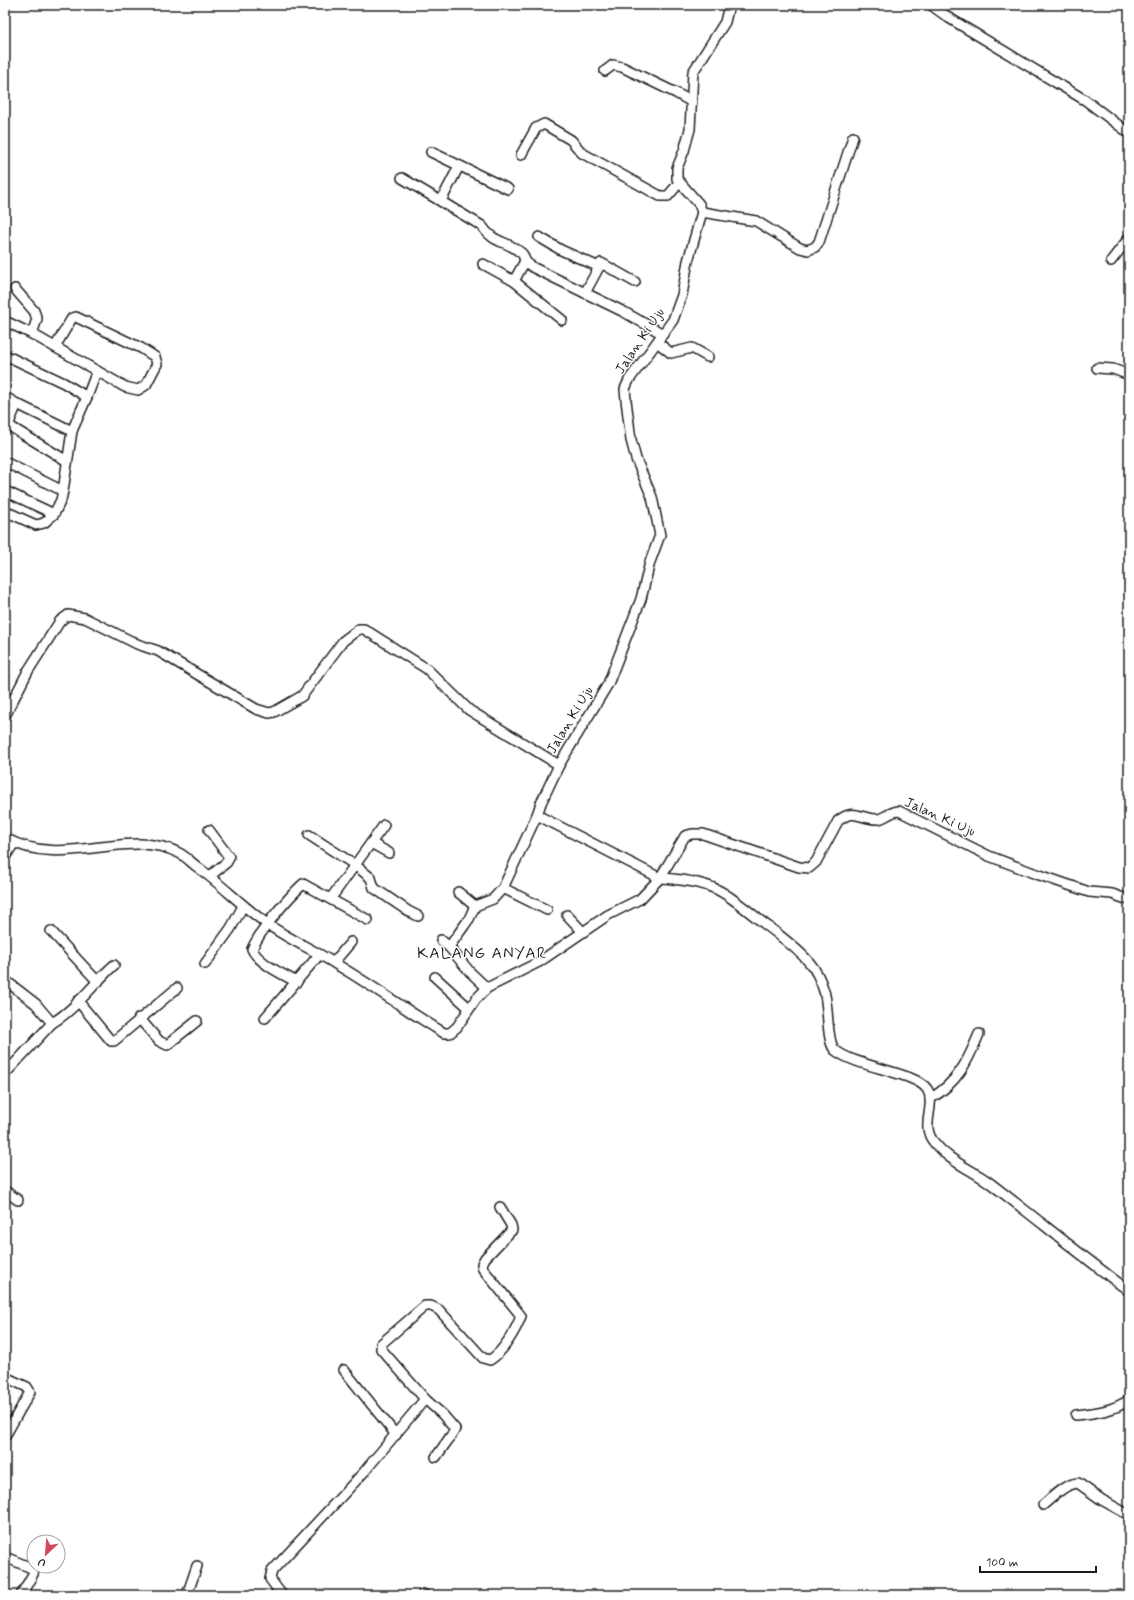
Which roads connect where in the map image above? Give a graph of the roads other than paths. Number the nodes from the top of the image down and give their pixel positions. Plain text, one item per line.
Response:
1 (729, 5) edge
2 (931, 5) edge
3 (605, 71) dead end
4 (692, 102) junction
5 (1129, 133) edge
6 (853, 137) dead end
7 (431, 152) dead end
8 (521, 155) dead end
9 (459, 166) junction
10 (402, 178) dead end
11 (679, 183) junction
12 (508, 189) dead end
13 (441, 201) junction
14 (702, 212) junction
15 (539, 238) dead end
16 (1129, 238) edge
17 (525, 261) junction
18 (1111, 261) dead end
19 (484, 264) dead end
20 (599, 267) junction
21 (514, 282) junction
22 (635, 282) dead end
23 (15, 289) dead end
24 (585, 293) junction
25 (562, 320) dead end
26 (5, 321) edge
27 (32, 334) junction
28 (663, 334) junction
29 (657, 342) junction
30 (55, 347) junction
31 (5, 355) edge
32 (708, 357) dead end
33 (1097, 368) dead end
34 (97, 371) junction
35 (1129, 375) edge
36 (87, 396) junction
37 (5, 397) edge
38 (17, 404) junction
39 (72, 431) junction
40 (5, 462) edge
41 (67, 462) junction
42 (5, 491) edge
43 (63, 491) junction
44 (5, 511) edge
45 (54, 514) junction
46 (5, 716) edge
47 (559, 764) junction
48 (537, 815) junction
49 (384, 825) dead end
50 (209, 830) dead end
51 (309, 835) dead end
52 (5, 838) edge
53 (14, 843) junction
54 (371, 843) junction
55 (389, 853) dead end
56 (5, 857) edge
57 (354, 865) junction
58 (210, 876) junction
59 (660, 878) junction
60 (503, 888) junction
61 (458, 892) dead end
62 (330, 898) junction
63 (1129, 900) edge
64 (243, 906) junction
65 (475, 906) junction
66 (547, 910) dead end
67 (567, 915) dead end
68 (418, 916) dead end
69 (368, 920) dead end
70 (268, 925) junction
71 (51, 931) dead end
72 (583, 932) junction
73 (441, 940) dead end
74 (350, 942) dead end
75 (449, 946) junction
76 (319, 955) junction
77 (334, 962) junction
78 (205, 964) dead end
79 (114, 965) dead end
80 (435, 977) dead end
81 (5, 980) edge
82 (98, 982) junction
83 (297, 982) junction
84 (177, 988) dead end
85 (487, 988) junction
86 (78, 1001) junction
87 (469, 1008) junction
88 (139, 1018) junction
89 (265, 1018) dead end
90 (197, 1021) dead end
91 (52, 1022) junction
92 (979, 1034) dead end
93 (5, 1074) edge
94 (930, 1099) junction
95 (5, 1191) edge
96 (18, 1200) dead end
97 (500, 1207) dead end
98 (1129, 1291) edge
99 (344, 1370) dead end
100 (5, 1377) edge
101 (425, 1399) junction
102 (1129, 1400) edge
103 (1076, 1415) dead end
104 (396, 1435) junction
105 (5, 1436) edge
106 (436, 1457) dead end
107 (1043, 1505) dead end
108 (1129, 1515) edge
109 (5, 1557) edge
110 (197, 1566) dead end
111 (20, 1595) edge
112 (187, 1595) edge
113 (282, 1595) edge

1 - 4 street
2 - 5 street
3 - 4 street
4 - 11 street
6 - 14 street
7 - 9 street
8 - 11 street
9 - 12 street
9 - 13 street
10 - 13 street
11 - 14 street
13 - 17 street
14 - 28 street, Jalan Ki Uju
15 - 20 street
16 - 18 street
17 - 21 street
17 - 24 street
19 - 21 street
20 - 22 street
20 - 24 street
21 - 25 street
23 - 27 street
24 - 28 street
26 - 27 street
27 - 30 street
28 - 29 street, Jalan Ki Uju
29 - 32 street
29 - 47 street, Jalan Ki Uju
30 - 34 street
30 - 34 street
31 - 36 street
33 - 35 street
34 - 36 street
36 - 39 street
37 - 38 street
38 - 39 street
38 - 41 street
39 - 41 street
40 - 43 street
41 - 43 street
42 - 45 street
43 - 45 street
44 - 45 street
46 - 47 street
47 - 48 street, Jalan Ki Uju
48 - 59 street
48 - 60 street, Jalan Ki Uju
49 - 54 street
50 - 58 street
51 - 57 street
52 - 53 street
53 - 56 street
53 - 58 street
54 - 55 street
54 - 57 street
57 - 62 street
57 - 68 street
58 - 64 street
59 - 63 street, Jalan Ki Uju
59 - 72 street
59 - 94 street
60 - 65 street
60 - 66 street
61 - 65 street
62 - 69 street
62 - 70 street
64 - 70 street
64 - 78 street
65 - 75 street
67 - 72 street
70 - 76 street
70 - 83 street
71 - 82 street
72 - 85 street
73 - 75 street
74 - 77 street
75 - 85 street
76 - 77 street
76 - 83 street
77 - 87 street
79 - 82 street
80 - 87 street
81 - 91 street
82 - 86 street
83 - 89 street
84 - 88 street
85 - 87 street
86 - 88 street
86 - 91 street
88 - 90 street
91 - 93 street
92 - 94 street
94 - 98 street
95 - 96 street
97 - 101 street
99 - 104 street
100 - 105 street
101 - 104 street
101 - 106 street
102 - 103 street
104 - 113 street
107 - 108 street
109 - 111 street
110 - 112 street

